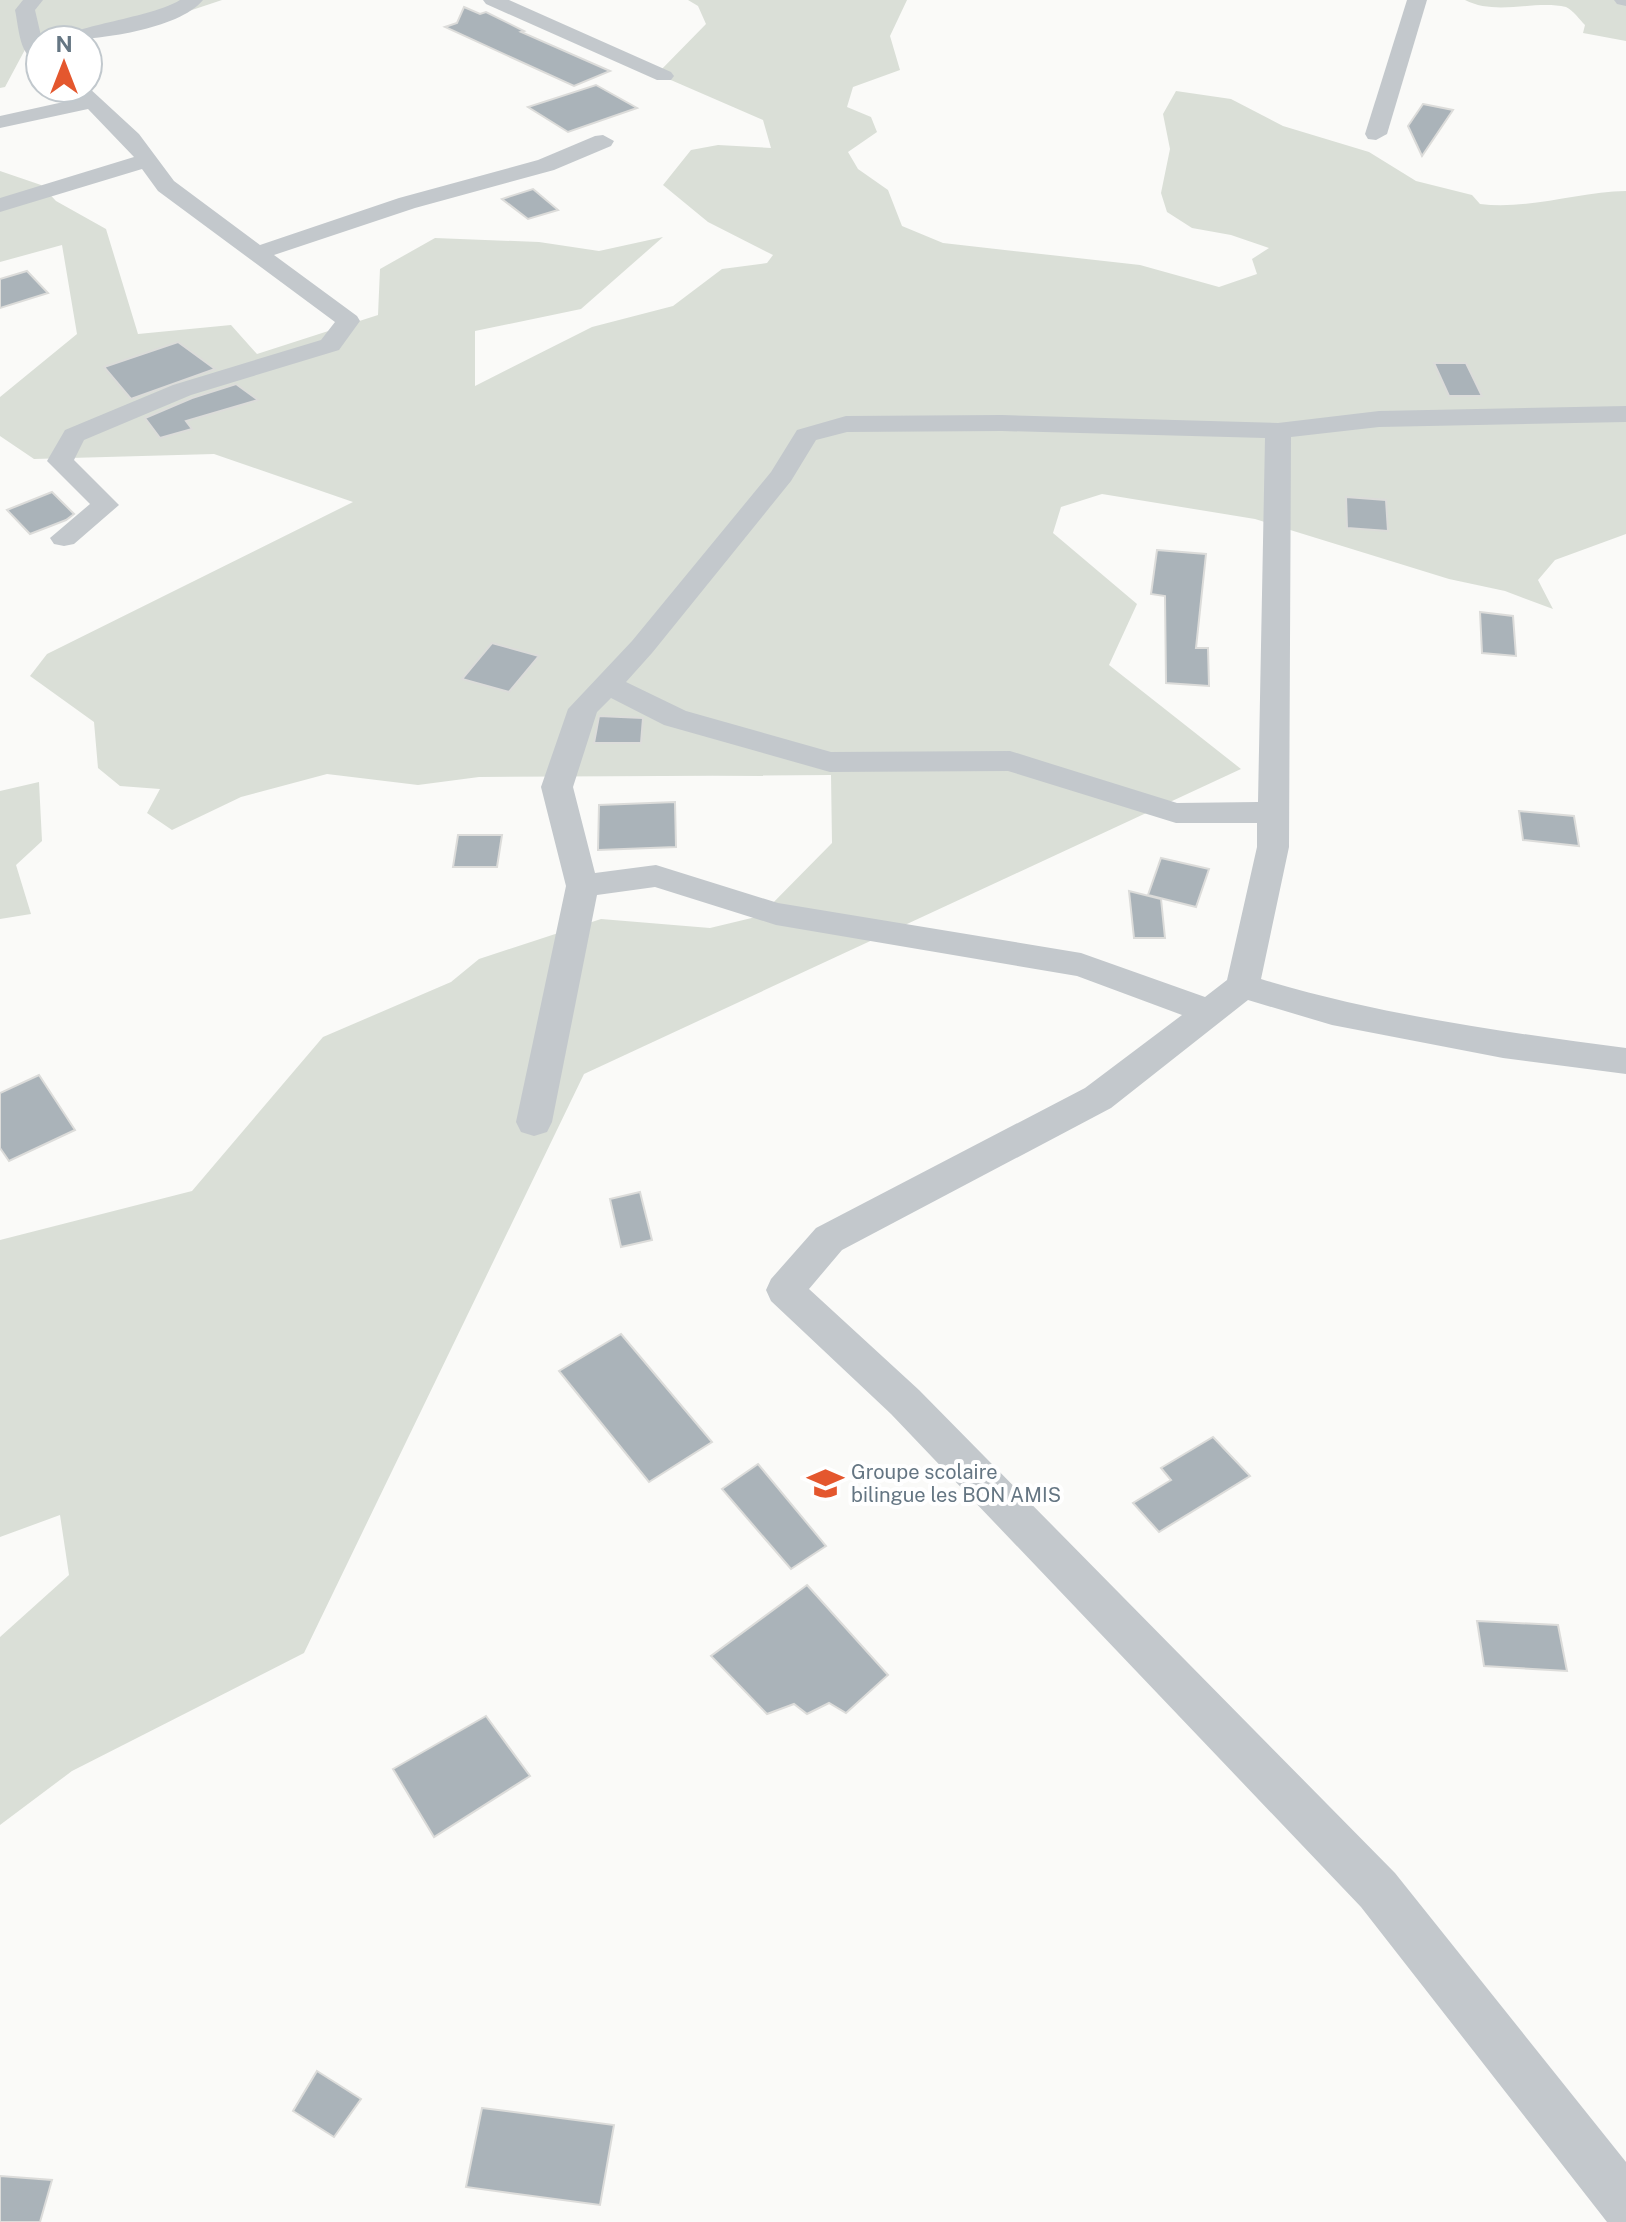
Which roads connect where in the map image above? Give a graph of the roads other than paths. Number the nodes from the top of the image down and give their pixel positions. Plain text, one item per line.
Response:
1 (33, 0) edge
2 (193, 0) edge
3 (493, 0) edge
4 (1417, 0) edge
5 (29, 24) edge
6 (104, 30) edge
7 (664, 76) dead end
8 (57, 104) edge
9 (94, 104) edge
10 (0, 122) edge
11 (1376, 134) dead end
12 (603, 141) dead end
13 (147, 160) junction
14 (0, 205) edge
15 (258, 253) junction
16 (1626, 414) edge
17 (1278, 431) junction
18 (64, 538) dead end
19 (607, 684) junction
20 (1274, 812) junction
21 (582, 886) junction
22 (1243, 986) junction
23 (1211, 1012) junction
24 (1626, 1061) edge
25 (534, 1122) dead end
26 (1626, 2204) edge

1 - 5 street
2 - 6 street
3 - 7 street
4 - 11 street
8 - 10 street
9 - 13 street
12 - 15 street
13 - 14 street
13 - 15 street
15 - 18 street
16 - 17 street
17 - 19 street
17 - 20 street
19 - 20 street
19 - 21 street
20 - 22 street
21 - 23 street
21 - 25 street
22 - 23 street
22 - 24 street
23 - 26 street

